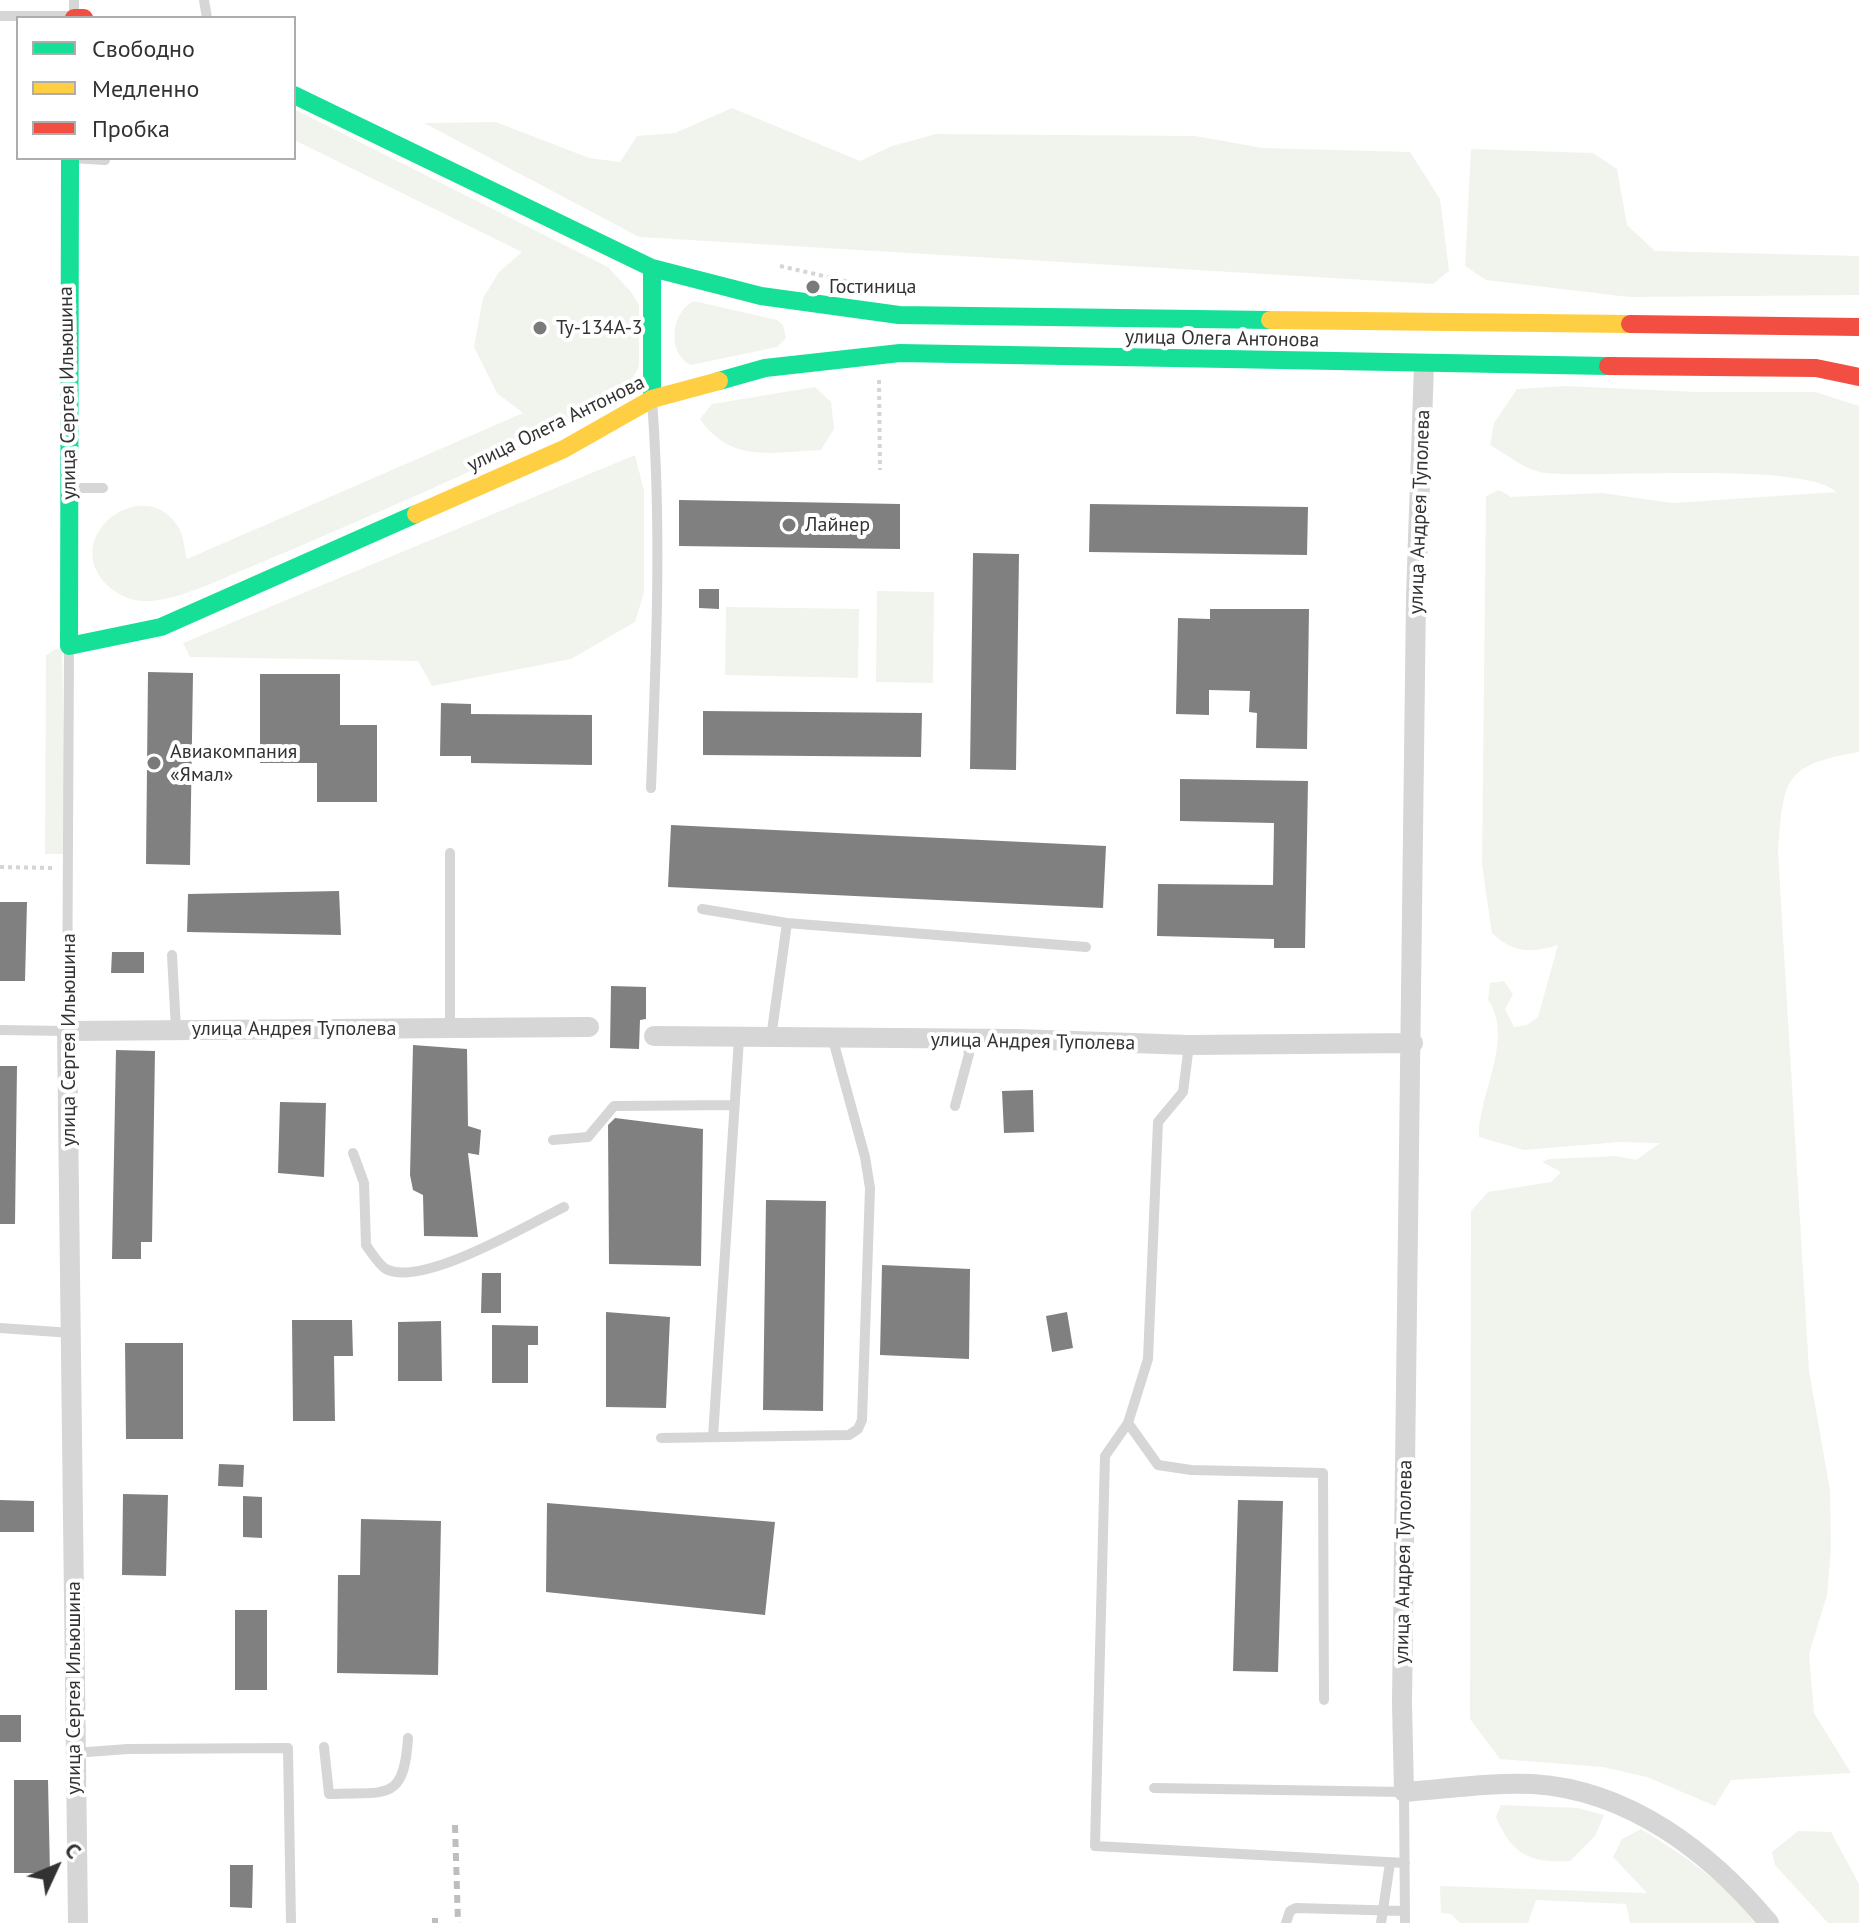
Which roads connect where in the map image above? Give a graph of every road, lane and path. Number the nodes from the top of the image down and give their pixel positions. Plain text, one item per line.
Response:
1 (76, 13) edge
2 (0, 16) edge
3 (296, 96) edge
4 (70, 160) edge
5 (780, 266) dead end
6 (652, 268) junction
7 (858, 284) dead end
8 (1859, 327) edge
9 (1424, 365) junction
10 (879, 374) dead end
11 (1859, 377) edge
12 (652, 399) junction
13 (880, 470) dead end
14 (71, 488) junction
15 (103, 488) dead end
16 (69, 646) junction
17 (651, 788) dead end
18 (450, 853) dead end
19 (0, 867) edge
20 (56, 868) dead end
21 (702, 909) dead end
22 (787, 923) junction
23 (1086, 947) dead end
24 (172, 955) dead end
25 (589, 1027) dead end
26 (176, 1029) junction
27 (0, 1030) edge
28 (450, 1030) junction
29 (67, 1031) junction
30 (654, 1036) dead end
31 (739, 1039) junction
32 (966, 1039) junction
33 (771, 1040) junction
34 (833, 1040) junction
35 (1413, 1043) junction
36 (1189, 1045) junction
37 (734, 1105) junction
38 (955, 1106) dead end
39 (553, 1140) dead end
40 (353, 1153) dead end
41 (564, 1207) dead end
42 (0, 1328) edge
43 (72, 1333) junction
44 (1128, 1423) junction
45 (713, 1437) junction
46 (661, 1438) dead end
47 (1324, 1700) dead end
48 (408, 1738) dead end
49 (324, 1747) dead end
50 (74, 1753) junction
51 (1154, 1788) dead end
52 (1404, 1792) junction
53 (1390, 1863) junction
54 (1405, 1863) junction
55 (1383, 1910) junction
56 (1405, 1917) edge
57 (78, 1923) edge
58 (291, 1923) edge
59 (1286, 1923) edge
60 (1381, 1923) edge
61 (1769, 1923) edge

1 - 2 lane
3 - 6 street, улица Олега Антонова
4 - 14 street, улица Сергея Ильюшина
5 - 7 path
6 - 8 street, улица Олега Антонова
6 - 12 street
9 - 11 street, улица Олега Антонова
9 - 12 street, улица Олега Антонова
9 - 35 street, улица Андрея Туполева
10 - 13 path
12 - 16 street, улица Олега Антонова
12 - 17 lane
14 - 15 lane
14 - 16 street, улица Сергея Ильюшина
16 - 29 lane, улица Сергея Ильюшина
18 - 28 lane
19 - 20 path
21 - 22 lane
22 - 23 lane
22 - 33 lane
24 - 26 lane
25 - 28 street, улица Андрея Туполева
26 - 28 street, улица Андрея Туполева
26 - 29 street, улица Андрея Туполева
27 - 29 lane, улица Андрея Туполева
29 - 43 street, улица Сергея Ильюшина
30 - 31 street, улица Андрея Туполева
31 - 33 street, улица Андрея Туполева
31 - 37 lane
32 - 34 street, улица Андрея Туполева
32 - 36 street, улица Андрея Туполева
32 - 38 lane
33 - 34 street, улица Андрея Туполева
34 - 45 lane
35 - 36 street, улица Андрея Туполева
35 - 52 street, улица Андрея Туполева
36 - 44 lane
37 - 39 lane
37 - 45 lane
40 - 41 lane
42 - 43 lane
43 - 50 street, улица Сергея Ильюшина
44 - 47 lane
44 - 53 lane
45 - 46 lane
48 - 49 lane
50 - 57 street, улица Сергея Ильюшина
50 - 58 lane
51 - 52 lane
52 - 54 lane
52 - 61 street
53 - 54 lane
53 - 55 lane
54 - 56 lane
55 - 56 lane
55 - 59 lane
55 - 60 lane

